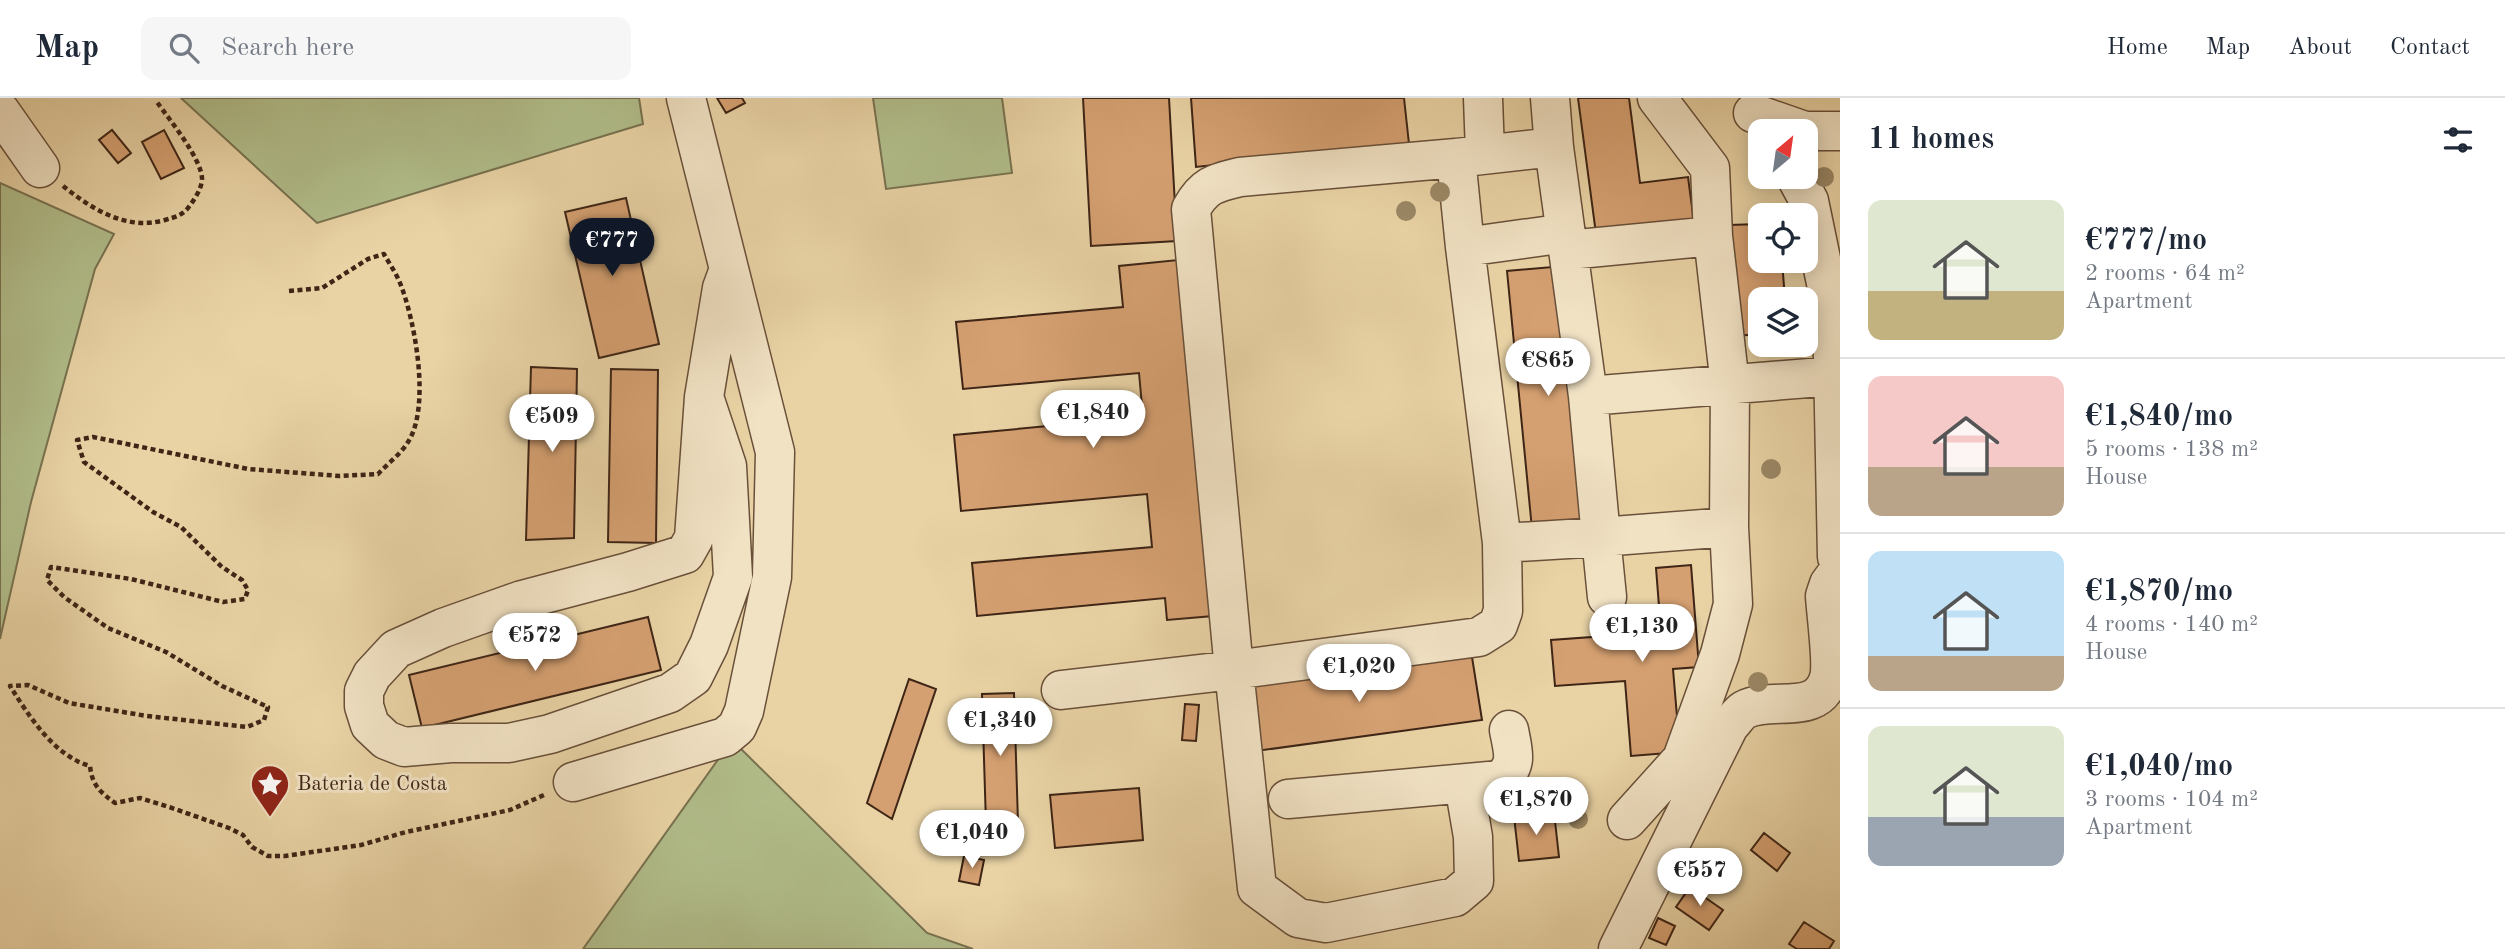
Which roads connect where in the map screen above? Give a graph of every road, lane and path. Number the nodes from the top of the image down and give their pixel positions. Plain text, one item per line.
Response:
1 (687, 98) edge
2 (1483, 98) edge
3 (1550, 98) edge
4 (1657, 98) edge
5 (156, 102) dead end
6 (0, 111) edge
7 (1754, 114) edge
8 (1840, 133) edge
9 (1554, 147) junction
10 (1470, 156) junction
11 (1818, 163) edge
12 (40, 168) joint
13 (1802, 189) edge
14 (1713, 236) junction
15 (1567, 242) junction
16 (1465, 247) junction
17 (729, 269) junction
18 (289, 291) dead end
19 (1834, 376) junction
20 (1730, 385) junction
21 (1588, 396) junction
22 (704, 397) junction
23 (1729, 527) junction
24 (1601, 537) junction
25 (1502, 543) junction
26 (1840, 562) edge
27 (1840, 569) edge
28 (1607, 597) dead end
29 (1234, 670) junction
30 (1061, 690) dead end
31 (1509, 730) dead end
32 (573, 782) joint
33 (1464, 784) junction
34 (1288, 799) dead end
35 (1626, 820) dead end
36 (1618, 949) edge

1 - 17 street
2 - 10 street
3 - 9 street
4 - 14 street
5 - 12 path
6 - 12 street
7 - 8 street
8 - 11 street
9 - 10 street
9 - 15 street
10 - 16 street
10 - 29 street
13 - 19 street
14 - 15 street
14 - 20 street
15 - 16 street
15 - 21 street
16 - 25 street
17 - 22 street
17 - 32 street
18 - 32 path
19 - 20 street
19 - 26 street
20 - 21 street
20 - 23 street
21 - 24 street
22 - 22 street
23 - 24 street
23 - 35 street
24 - 25 street
24 - 28 street
25 - 29 street
27 - 36 street
29 - 30 street
29 - 33 street
31 - 33 street
33 - 34 street

